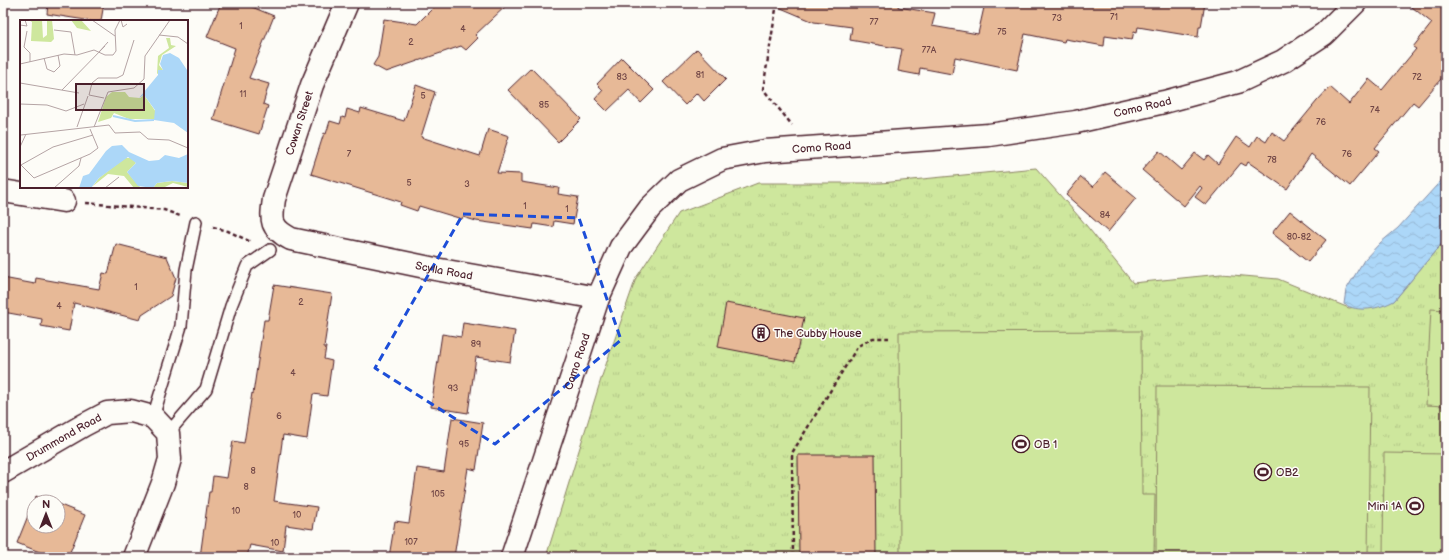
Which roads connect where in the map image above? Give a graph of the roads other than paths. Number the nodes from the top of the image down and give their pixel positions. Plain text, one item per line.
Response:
1 (347, 3) edge
2 (1355, 3) edge
3 (3, 191) edge
4 (64, 200) road end
5 (196, 222) road end
6 (291, 240) joint
7 (270, 250) dead end
8 (598, 298) junction
9 (153, 417) junction
10 (168, 433) junction
11 (3, 472) edge
12 (134, 557) edge
13 (512, 557) edge

1 - 6 street, Cowan Street
2 - 8 street, Como Road
3 - 4 street
5 - 9 lane
6 - 8 street, Scylla Road
7 - 10 lane
8 - 13 street, Como Road
9 - 10 street
9 - 11 street, Drummond Road
10 - 12 street

